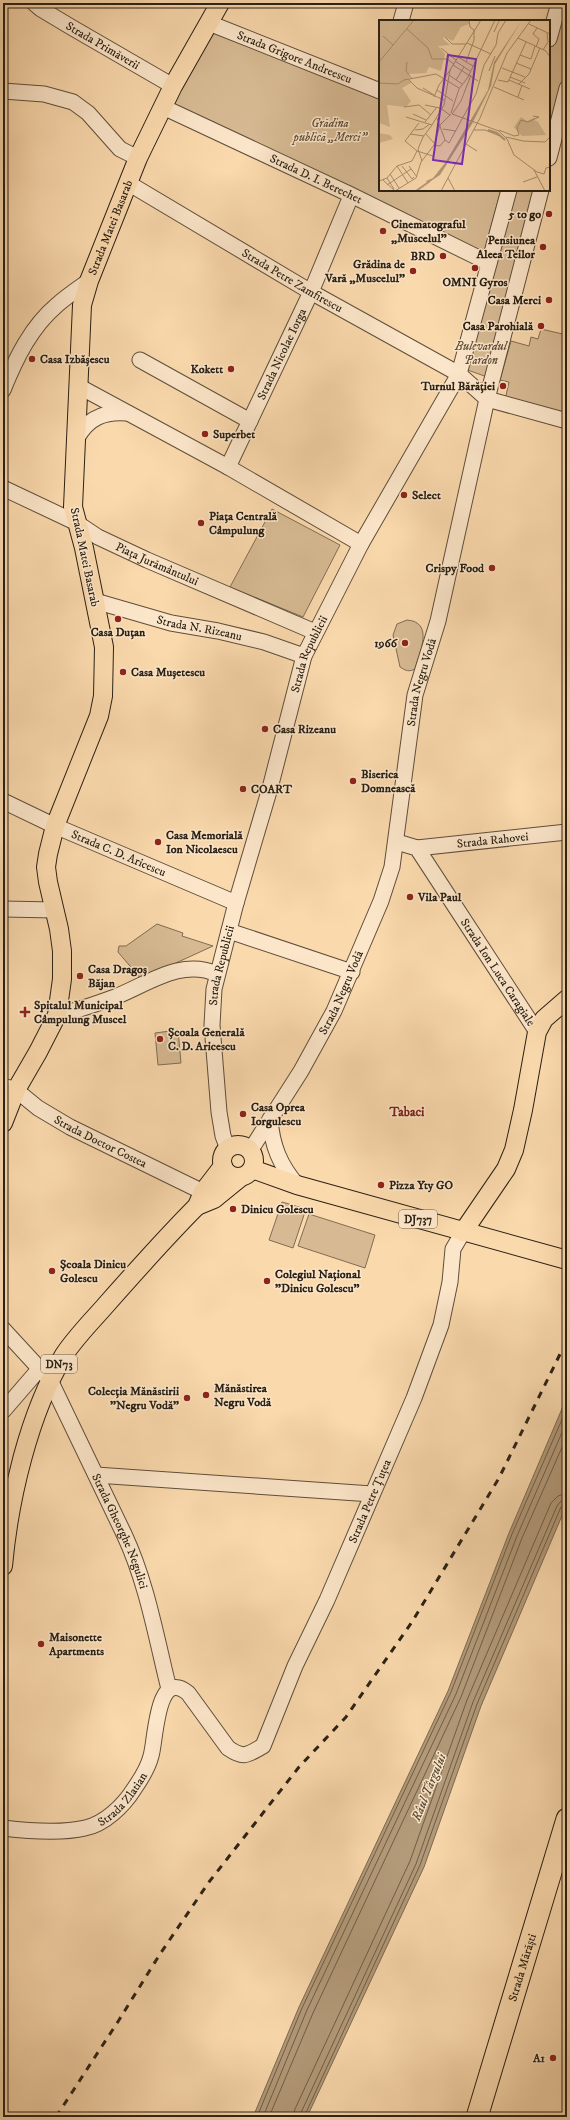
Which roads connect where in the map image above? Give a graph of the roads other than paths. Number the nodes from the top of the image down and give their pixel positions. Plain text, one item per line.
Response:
1 (34, 3) edge
2 (220, 3) edge
3 (406, 3) edge
4 (559, 3) edge
5 (401, 20) edge
6 (209, 23) junction
7 (550, 36) edge
8 (172, 86) junction
9 (567, 88) edge
10 (3, 91) edge
11 (379, 91) edge
12 (162, 107) junction
13 (550, 154) edge
14 (138, 158) junction
15 (128, 183) junction
16 (509, 191) edge
17 (541, 191) edge
18 (351, 196) junction
19 (489, 263) junction
20 (89, 281) junction
21 (311, 292) junction
22 (140, 360) dead end
23 (459, 374) junction
24 (80, 387) junction
25 (3, 390) edge
26 (487, 399) junction
27 (130, 413) junction
28 (250, 421) junction
29 (567, 421) edge
30 (77, 438) junction
31 (228, 467) junction
32 (3, 488) edge
33 (77, 523) junction
34 (361, 544) junction
35 (95, 601) junction
36 (315, 632) junction
37 (304, 656) junction
38 (3, 801) edge
39 (55, 826) junction
40 (567, 832) edge
41 (397, 842) junction
42 (417, 848) junction
43 (236, 903) junction
44 (3, 909) edge
45 (55, 910) junction
46 (229, 931) junction
47 (352, 972) junction
48 (217, 974) junction
49 (567, 999) edge
50 (56, 1015) junction
51 (537, 1032) junction
52 (9, 1088) edge
53 (270, 1119) junction
54 (3, 1123) edge
55 (228, 1149) junction
56 (250, 1151) junction
57 (223, 1166) junction
58 (247, 1173) junction
59 (297, 1185) junction
60 (200, 1199) junction
61 (463, 1232) junction
62 (567, 1260) edge
63 (3, 1329) edge
64 (46, 1373) junction
65 (3, 1411) edge
66 (96, 1475) junction
67 (372, 1494) junction
68 (3, 1566) edge
69 (172, 1688) junction
70 (567, 1819) edge
71 (3, 1828) edge
72 (477, 2117) edge

1 - 8 street, Strada Primăverii
2 - 6 main road, Strada Matei Basarab
3 - 5 street
4 - 7 street
6 - 8 main road, Strada Matei Basarab
6 - 11 street, Strada Grigore Andreescu
8 - 12 main road, Strada Matei Basarab
9 - 13 street
10 - 14 street
12 - 14 main road, Strada Matei Basarab
12 - 18 street, Strada D. I. Berechet
14 - 15 main road, Strada Matei Basarab
15 - 20 main road, Strada Matei Basarab
15 - 21 street, Strada Petre Zamfirescu
16 - 19 street, Strada Republicii
17 - 26 street, Strada Negru Vodă
18 - 19 street, Strada D. I. Berechet
18 - 21 street, Strada Nicolae Iorga
19 - 23 street, Strada Republicii
20 - 24 main road, Strada Matei Basarab
20 - 25 street
21 - 23 street, Strada Petre Zamfirescu
21 - 28 street, Strada Nicolae Iorga
22 - 28 street
23 - 26 street, Strada Petre Zamfirescu
23 - 34 street, Strada Republicii
24 - 27 street
24 - 30 main road, Strada Matei Basarab
26 - 29 street
26 - 41 street, Strada Negru Vodă
27 - 30 street
27 - 31 street
28 - 31 street, Strada Nicolae Iorga
30 - 33 main road, Strada Matei Basarab
31 - 34 street
32 - 33 street, Piața Jurământului
33 - 35 main road, Strada Matei Basarab
33 - 36 street, Piața Jurământului
34 - 36 street, Strada Republicii
35 - 37 street, Strada N. Rizeanu
35 - 39 main road, Strada Matei Basarab
36 - 37 street, Strada Republicii
37 - 43 street, Strada Republicii
38 - 39 street, Strada C. D. Aricescu
39 - 43 street, Strada C. D. Aricescu
39 - 45 main road, Strada Matei Basarab
40 - 42 street, Strada Rahovei
41 - 42 street
41 - 47 street, Strada Negru Vodă
42 - 51 street, Strada Ion Luca Caragiale
43 - 46 street, Strada Republicii
44 - 45 street
45 - 50 main road, Strada Matei Basarab
46 - 47 street
46 - 48 street, Strada Republicii
47 - 53 street, Strada Negru Vodă
48 - 50 street
48 - 55 street, Strada Republicii
49 - 51 main road
50 - 52 main road, Strada Matei Basarab
51 - 61 main road, Strada Ion Luca Caragiale
52 - 54 main road, Strada Matei Basarab
52 - 60 street, Strada Doctor Costea
53 - 56 street, Strada Negru Vodă
53 - 59 street
55 - 56 main road
55 - 57 main road, DN73
56 - 58 main road
57 - 58 main road
57 - 60 main road, DN73
58 - 59 main road
58 - 60 main road, DN73
59 - 61 main road, DJ737
60 - 64 main road, DN73
61 - 62 main road, DJ737
61 - 67 street, Strada Petre Țuțea
63 - 64 street, Strada Gheorghe Negulici
64 - 65 street
64 - 66 street, Strada Gheorghe Negulici
64 - 68 main road, DN73
66 - 67 street
66 - 69 street, Strada Gheorghe Negulici
67 - 69 street, Strada Petre Țuțea
69 - 71 street, Strada Zlatian
70 - 72 highway, Strada Mărăști

